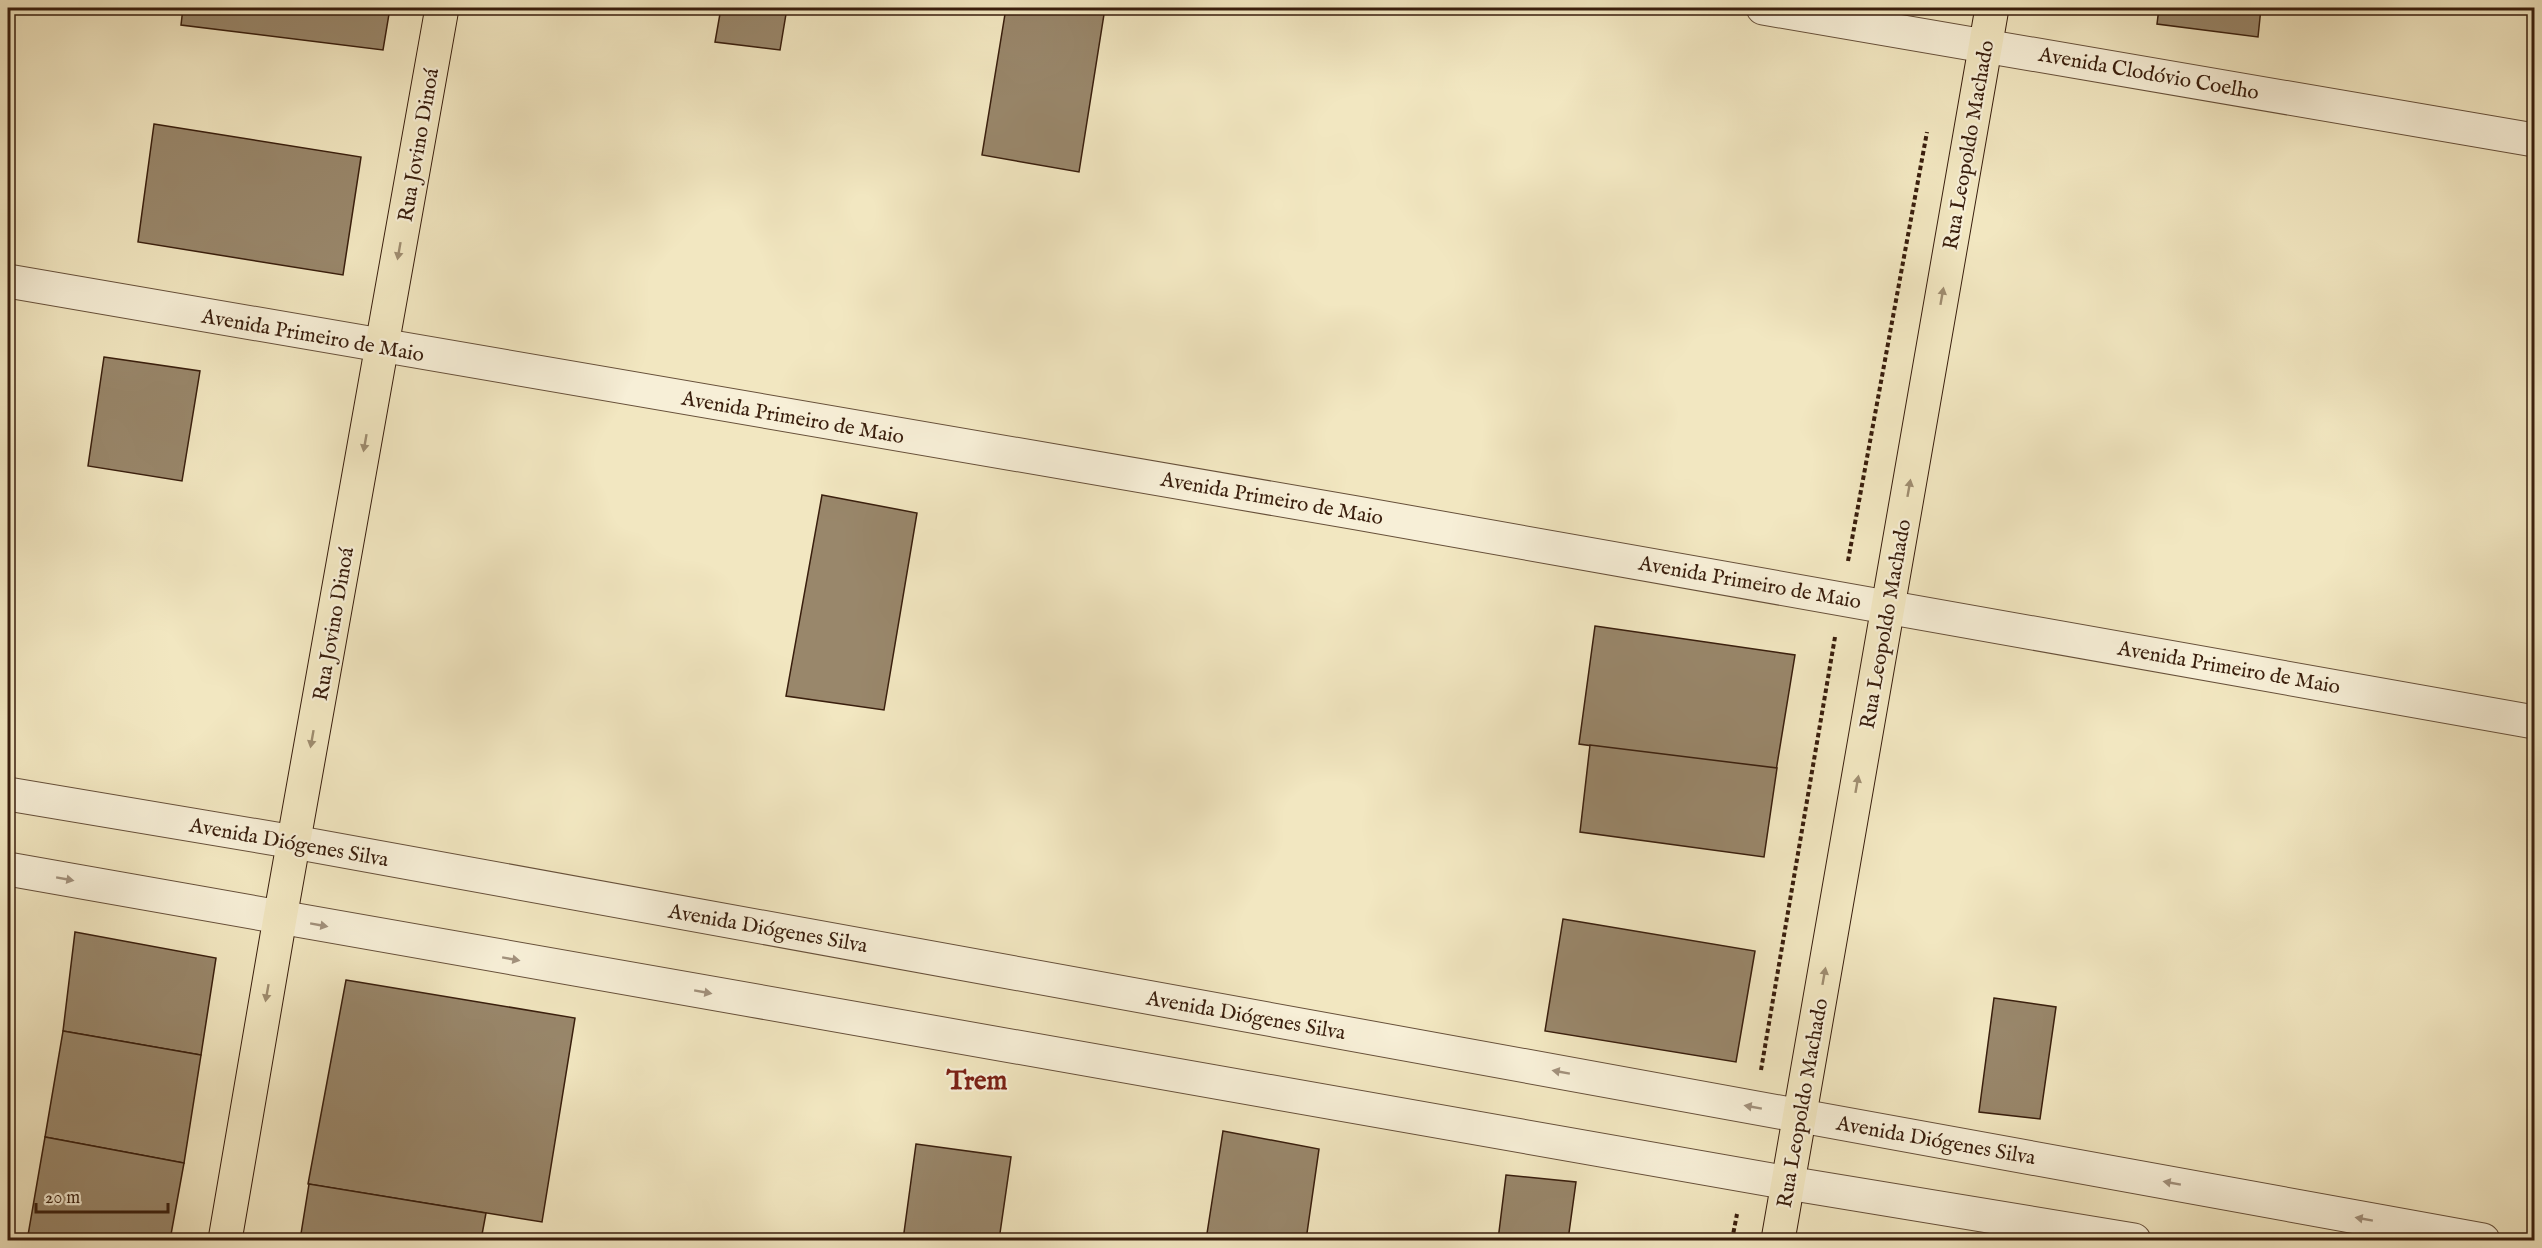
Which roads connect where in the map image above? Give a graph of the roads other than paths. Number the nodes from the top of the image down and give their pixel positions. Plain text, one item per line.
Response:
1 (442, 8) edge
2 (1763, 8) edge
3 (1992, 8) edge
4 (1985, 45) junction
5 (2535, 140) edge
6 (8, 281) edge
7 (382, 347) junction
8 (1888, 606) junction
9 (2535, 722) edge
10 (8, 794) edge
11 (294, 842) junction
12 (8, 869) edge
13 (280, 918) junction
14 (1800, 1115) junction
15 (1788, 1183) junction
16 (225, 1240) edge
17 (1778, 1240) edge
18 (2134, 1240) edge
19 (2483, 1240) edge

1 -> 7 main road, Rua Jovino Dinoá
2 - 4 street, Avenida Clodóvio Coelho
3 - 4 main road, Rua Leopoldo Machado
4 - 5 street, Avenida Clodóvio Coelho
8 -> 4 main road, Rua Leopoldo Machado
6 - 7 street, Avenida Primeiro de Maio
7 - 8 street, Avenida Primeiro de Maio
7 -> 11 main road, Rua Jovino Dinoá
8 - 9 street, Avenida Primeiro de Maio
14 -> 8 main road, Rua Leopoldo Machado
10 - 11 street, Avenida Diógenes Silva
11 - 13 main road, Rua Jovino Dinoá
14 -> 11 street, Avenida Diógenes Silva
12 -> 13 street
13 -> 15 street
13 -> 16 main road, Rua Jovino Dinoá
14 - 15 main road, Rua Leopoldo Machado
19 -> 14 street, Avenida Diógenes Silva
15 - 17 main road, Rua Leopoldo Machado
15 - 18 street

